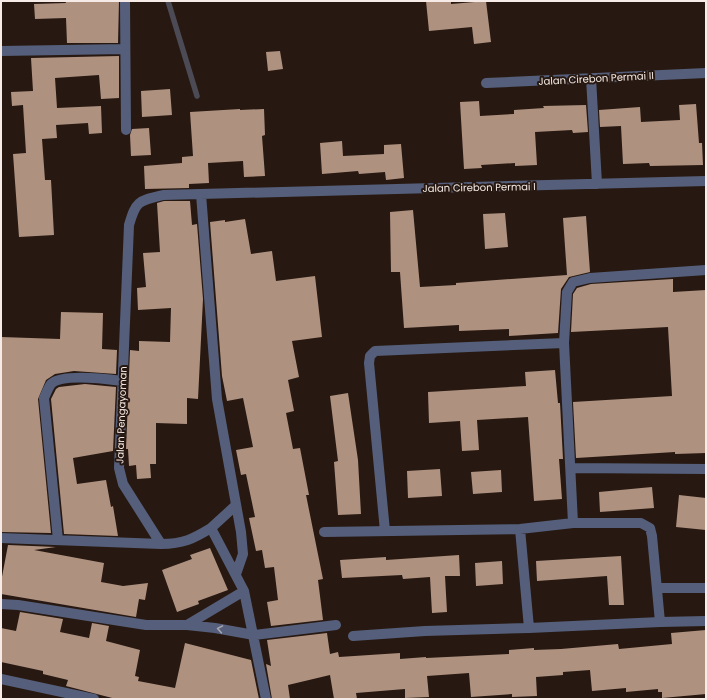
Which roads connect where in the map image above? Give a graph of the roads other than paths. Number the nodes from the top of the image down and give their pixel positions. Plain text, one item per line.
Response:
1 (124, 1) edge
2 (125, 49) junction
3 (1, 51) edge
4 (706, 73) edge
5 (591, 78) junction
6 (486, 83) dead end
7 (126, 130) dead end
8 (706, 181) edge
9 (598, 184) junction
10 (201, 194) junction
11 (134, 207) joint
12 (706, 270) edge
13 (564, 343) junction
14 (122, 381) junction
15 (571, 468) junction
16 (706, 469) edge
17 (236, 506) junction
18 (573, 523) junction
19 (211, 528) junction
20 (520, 529) junction
21 (385, 531) junction
22 (324, 532) dead end
23 (1, 538) edge
24 (58, 540) junction
25 (161, 544) junction
26 (236, 574) junction
27 (657, 588) junction
28 (706, 588) edge
29 (244, 591) junction
30 (1, 604) edge
31 (706, 621) edge
32 (660, 622) junction
33 (187, 625) junction
34 (336, 625) dead end
35 (529, 628) junction
36 (254, 635) junction
37 (353, 636) dead end
38 (1, 679) edge
39 (94, 699) edge
40 (266, 699) edge

1 - 2 street
2 - 3 street
2 - 7 street
4 - 5 street, Jalan Cirebon Permai II
5 - 6 street, Jalan Cirebon Permai II
5 - 9 street
8 - 9 street, Jalan Cirebon Permai I
9 - 10 street, Jalan Cirebon Permai I
10 - 11 street, Jalan Cirebon Permai I
10 - 17 street
11 - 14 street, Jalan Pengayoman
12 - 13 street
13 - 15 street
13 - 21 street
14 - 24 street
14 - 25 street, Jalan Pengayoman
15 - 16 street
15 - 18 street
17 - 19 street
17 - 26 street
18 - 20 street
18 - 27 street
19 - 25 street
19 - 26 street
20 - 21 street
20 - 35 street
21 - 22 street
23 - 24 street
24 - 25 street
26 - 29 street
27 - 28 street
27 - 32 street
29 - 33 street
29 - 36 street
30 - 33 street
31 - 32 street
32 - 35 street
36 -> 33 street
34 - 36 street
35 - 37 street
36 - 40 street
38 - 39 street

